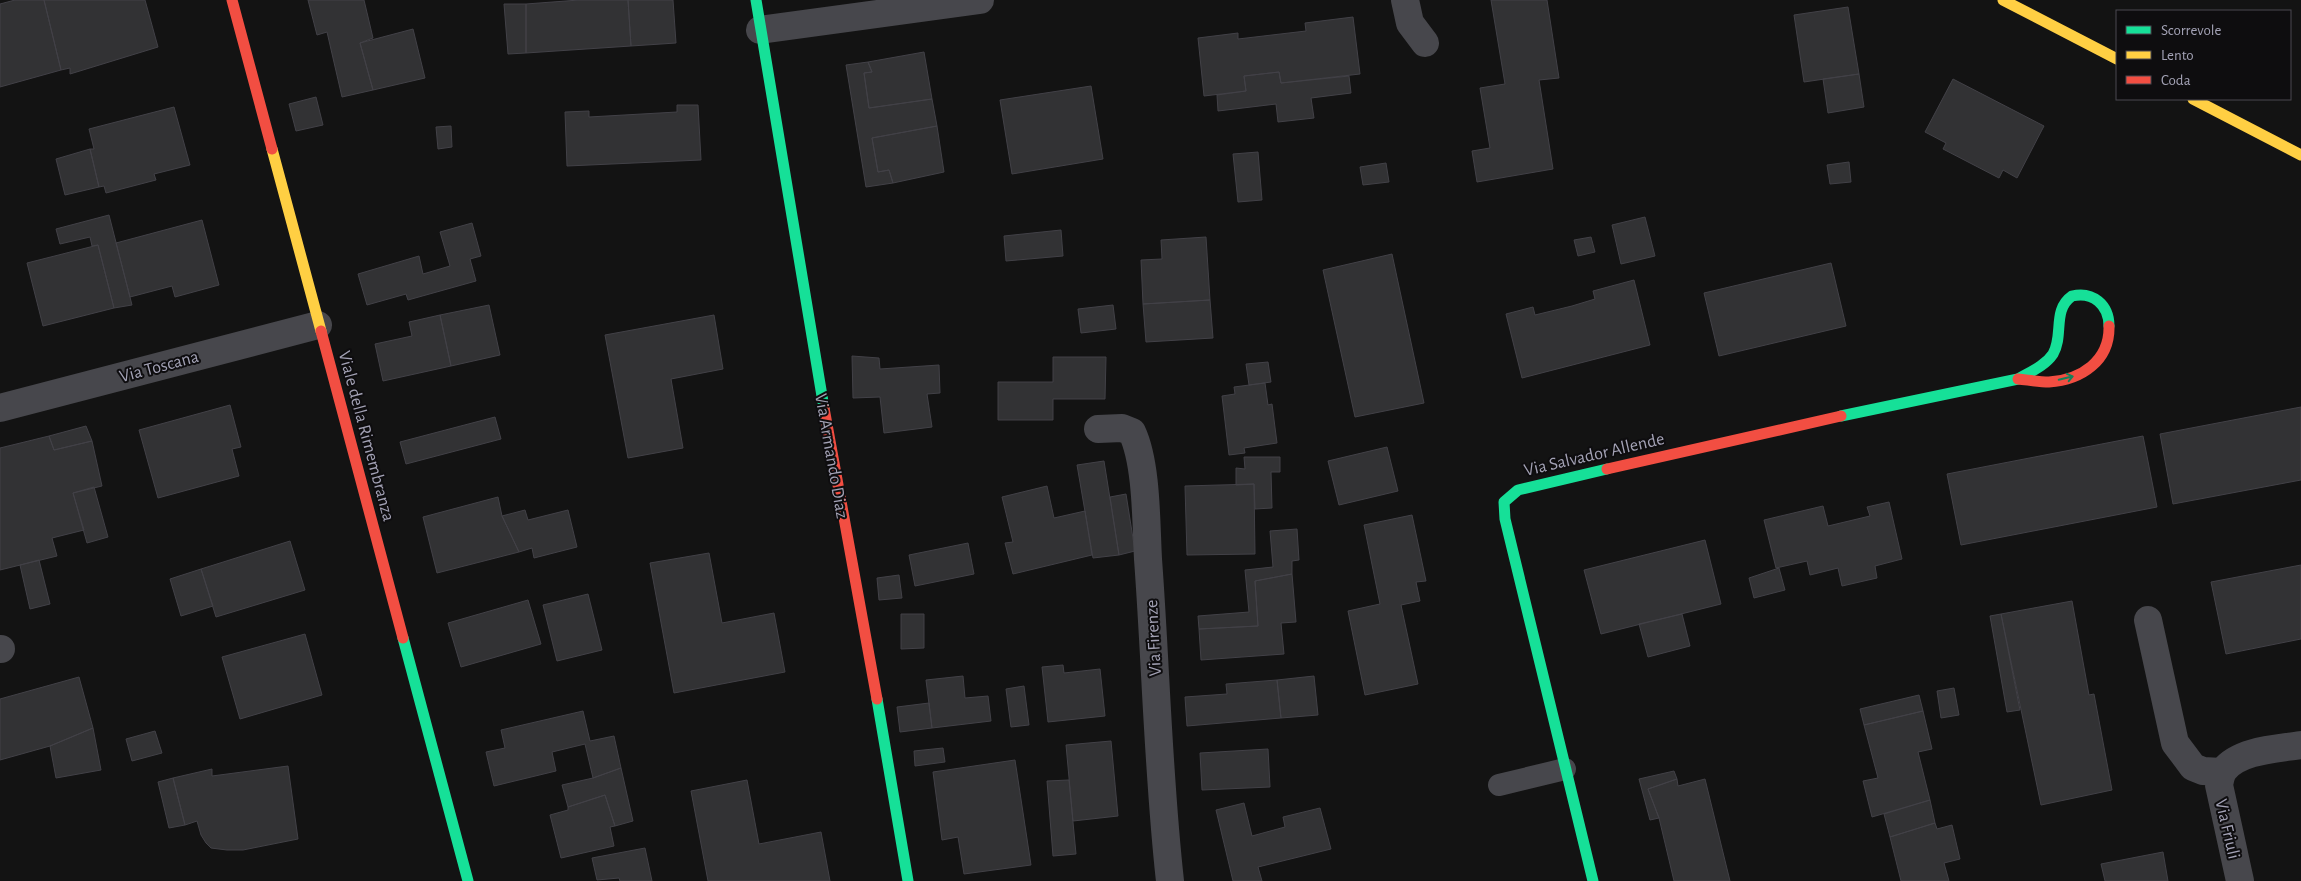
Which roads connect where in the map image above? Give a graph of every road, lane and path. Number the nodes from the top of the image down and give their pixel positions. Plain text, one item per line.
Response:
1 (232, 0) edge
2 (756, 0) edge
3 (980, 0) edge
4 (1404, 0) edge
5 (2003, 0) edge
6 (760, 30) junction
7 (1425, 43) dead end
8 (2116, 58) edge
9 (2195, 100) edge
10 (2301, 155) edge
11 (318, 324) junction
12 (2018, 379) junction
13 (0, 408) edge
14 (1098, 429) dead end
15 (2148, 620) dead end
16 (2301, 745) edge
17 (1565, 769) junction
18 (2222, 772) junction
19 (1499, 785) dead end
20 (468, 881) edge
21 (908, 881) edge
22 (1170, 881) edge
23 (1592, 881) edge
24 (2240, 881) edge

1 - 11 street, Viale della Rimembranza
2 - 6 street, Via Armando Diaz
3 - 6 street
4 - 7 street
5 - 8 street
6 - 21 street, Via Armando Diaz
9 - 10 street
11 - 13 street, Via Toscana
11 - 20 street, Viale della Rimembranza
12 -> 12 street
12 - 17 street, Via Salvador Allende
14 - 22 street, Via Firenze
15 - 18 street
16 - 18 street
17 - 19 lane
17 - 23 street, Via Salvador Allende
18 - 24 street, Via Friuli

